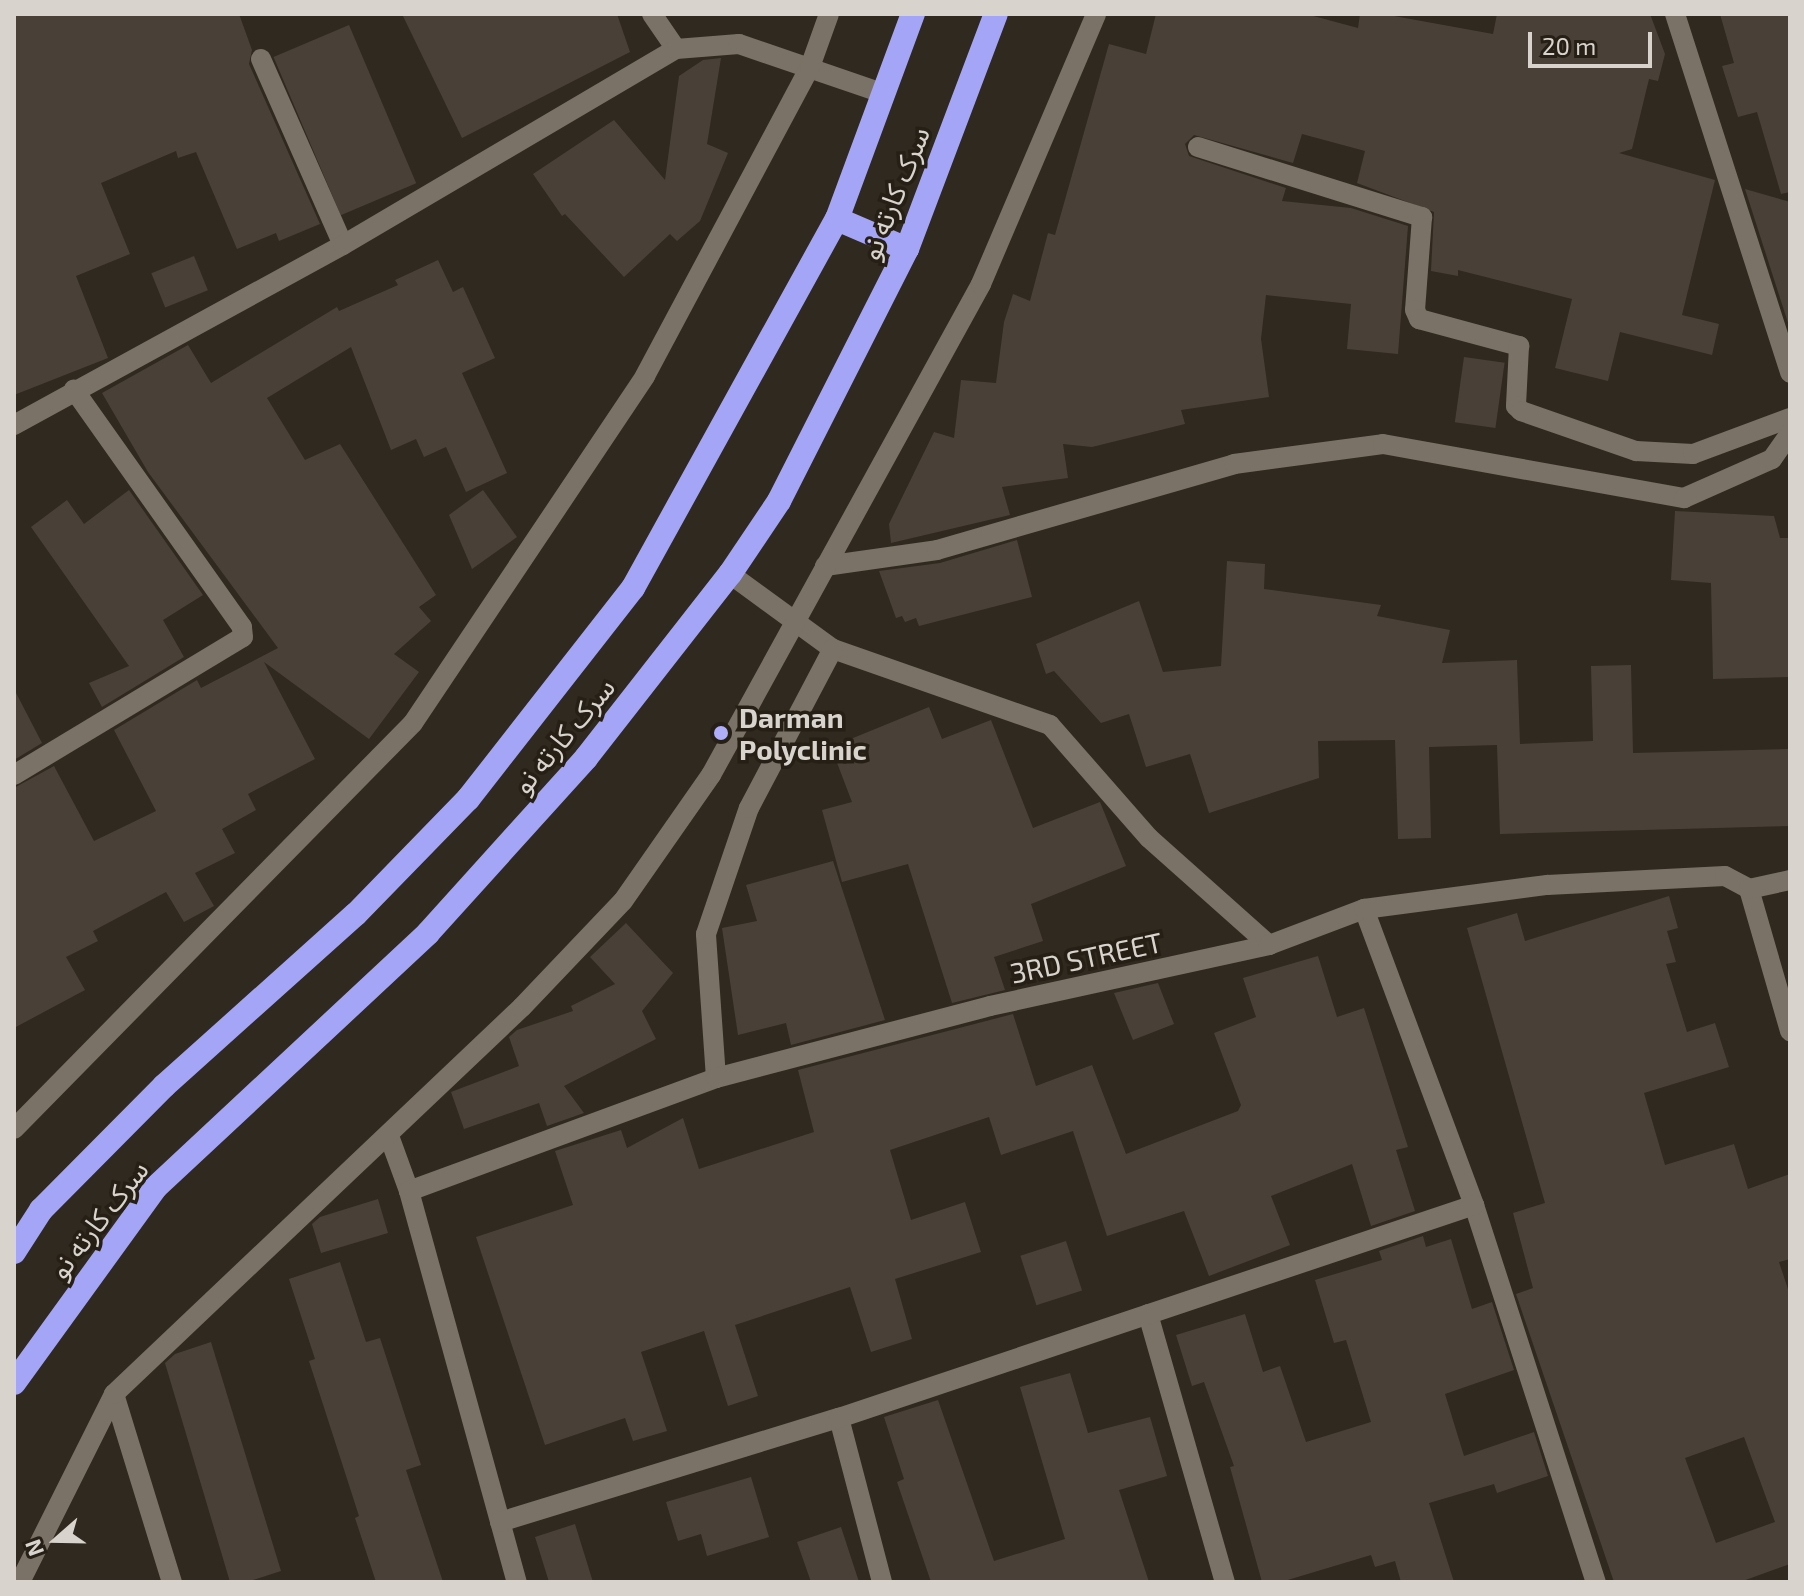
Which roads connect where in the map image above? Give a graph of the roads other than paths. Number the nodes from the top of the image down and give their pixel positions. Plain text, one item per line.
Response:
1 (652, 14) edge
2 (829, 14) edge
3 (913, 14) edge
4 (996, 14) edge
5 (1096, 14) edge
6 (1675, 14) edge
7 (676, 49) junction
8 (261, 59) dead end
9 (810, 67) junction
10 (885, 94) junction
11 (1198, 147) dead end
12 (837, 219) junction
13 (343, 245) junction
14 (907, 249) junction
15 (1790, 373) edge
16 (74, 390) junction
17 (1790, 418) edge
18 (14, 425) edge
19 (1790, 433) edge
20 (825, 566) junction
21 (730, 574) junction
22 (795, 621) junction
23 (833, 649) junction
24 (14, 775) edge
25 (1790, 880) edge
26 (1749, 889) junction
27 (1364, 909) junction
28 (1269, 945) junction
29 (1790, 1031) edge
30 (716, 1078) junction
31 (14, 1129) edge
32 (389, 1136) junction
33 (409, 1191) junction
34 (1474, 1205) junction
35 (14, 1252) edge
36 (1148, 1314) junction
37 (14, 1383) edge
38 (114, 1394) junction
39 (839, 1418) junction
40 (500, 1522) junction
41 (20, 1582) edge
42 (172, 1582) edge
43 (517, 1582) edge
44 (882, 1582) edge
45 (1225, 1582) edge
46 (1596, 1582) edge

1 - 7 street
2 - 9 street
3 - 10 highway, سرک کارته نو
4 - 14 highway, سرک کارته نو
5 - 20 street
6 - 15 street
7 - 9 street
7 - 13 street
8 - 13 street
9 - 10 street
9 - 31 street
10 - 12 highway, سرک کارته نو
11 - 17 street
12 - 14 highway
12 - 35 highway, سرک کارته نو
13 - 16 street
14 - 21 highway, سرک کارته نو
16 - 18 street
16 - 24 street
19 - 20 street
20 - 22 street
21 - 22 street
21 - 37 highway, سرک کارته نو
22 - 23 street
22 - 32 street
23 - 28 street
23 - 30 street
25 - 26 street
26 - 27 street, 3RD STREET
26 - 29 street
27 - 28 street, 3RD STREET
27 - 34 street
28 - 30 street, 3RD STREET
30 - 33 street, 3RD STREET
32 - 33 street
32 - 38 street
33 - 40 street
34 - 36 street
34 - 46 street
36 - 39 street
36 - 45 street
38 - 41 street
38 - 42 street
39 - 40 street
39 - 44 street
40 - 43 street

